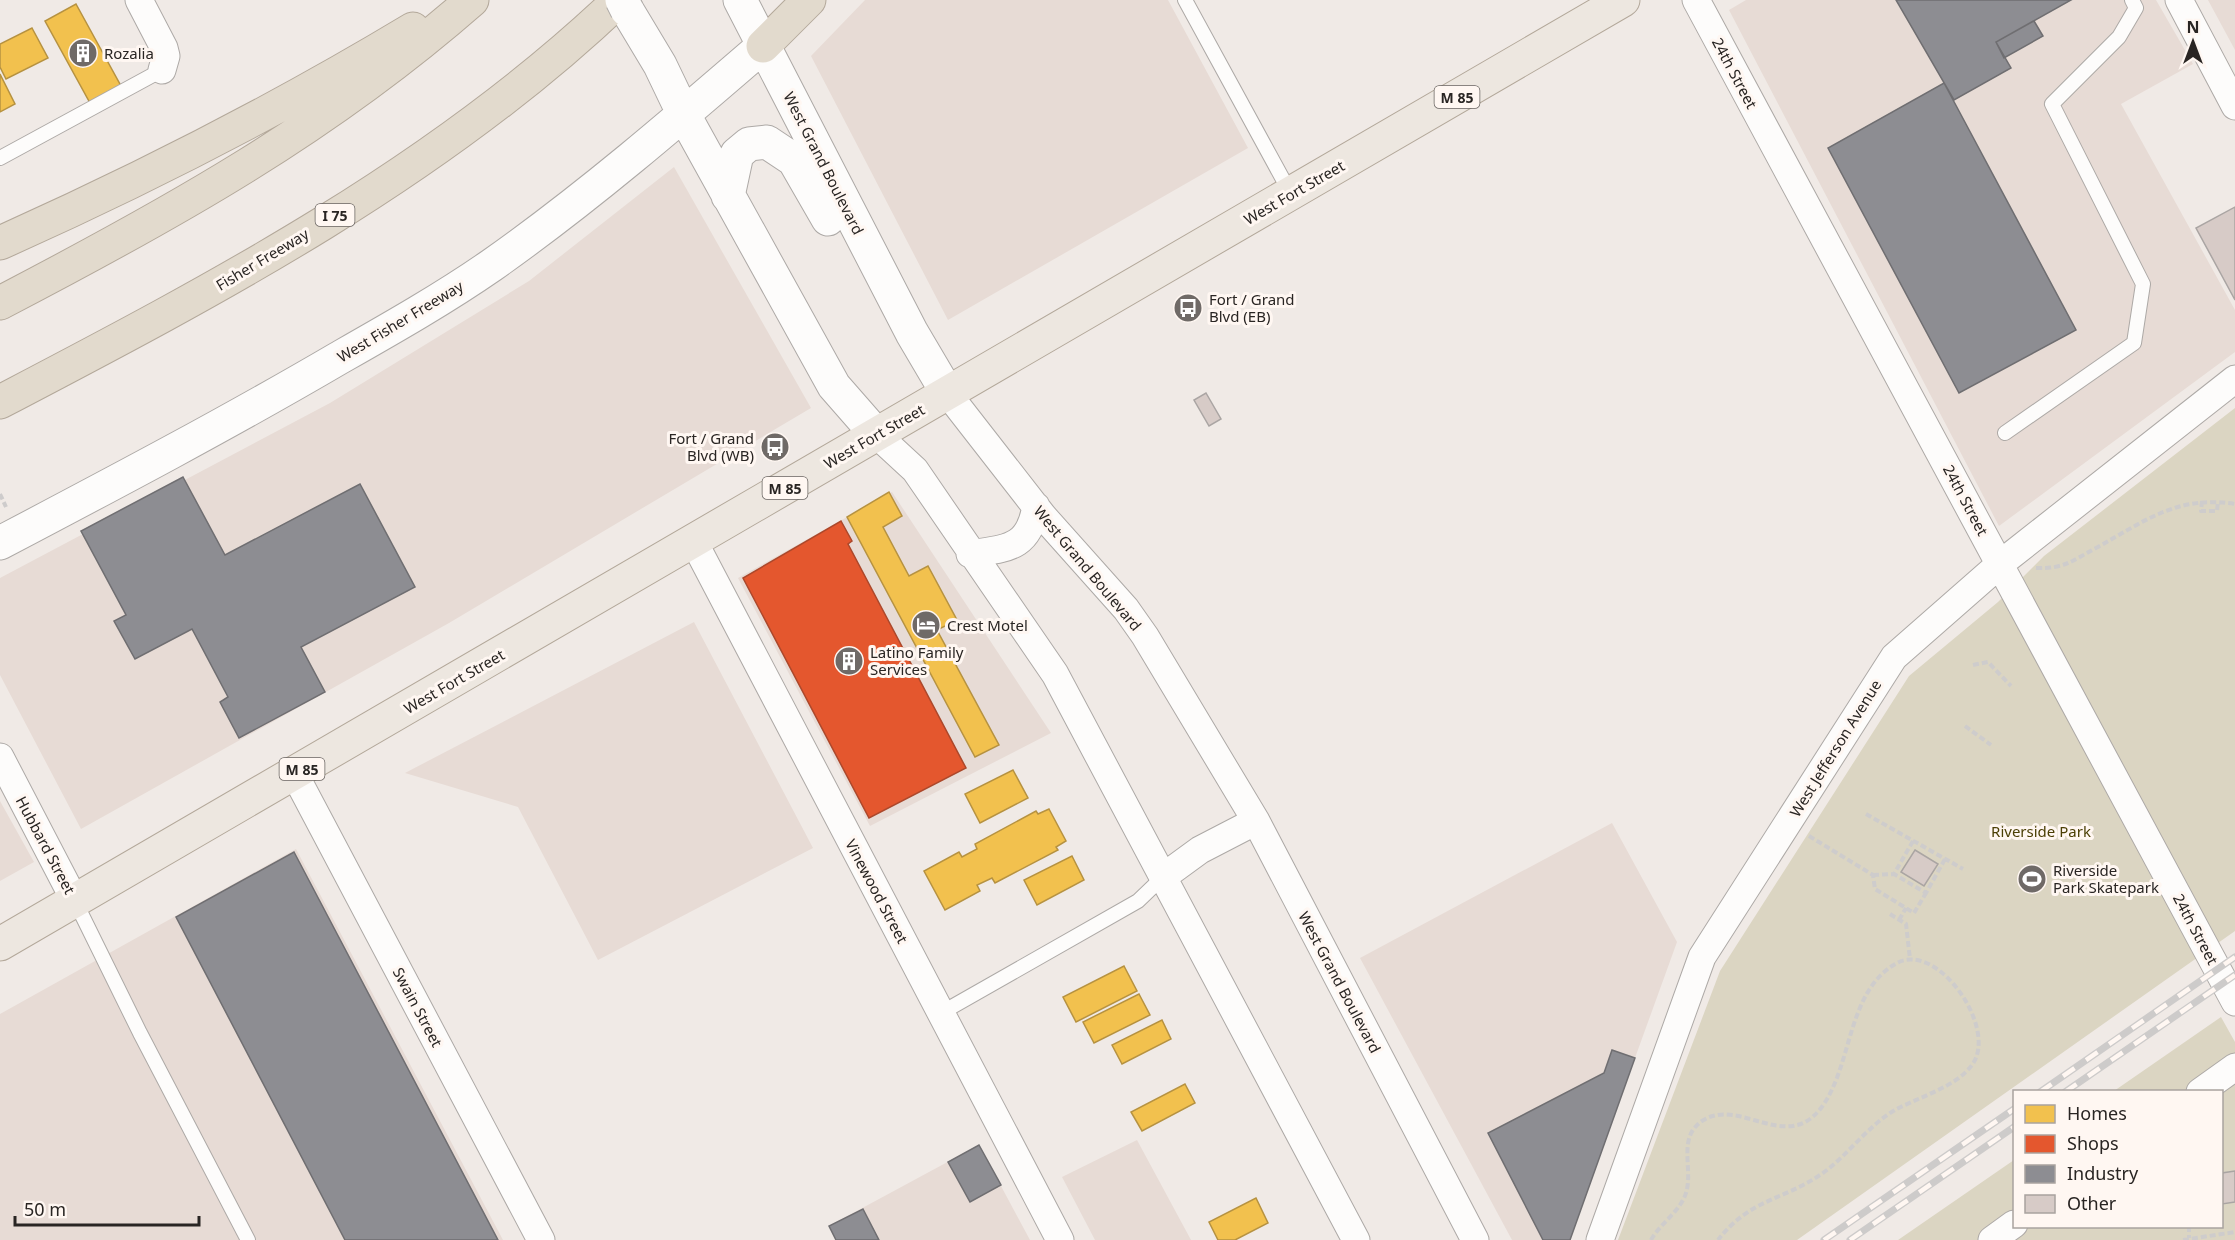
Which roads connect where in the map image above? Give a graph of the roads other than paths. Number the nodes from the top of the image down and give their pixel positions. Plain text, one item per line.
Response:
1 (139, 0) edge
2 (460, 0) edge
3 (472, 0) edge
4 (620, 0) edge
5 (627, 0) edge
6 (809, 0) edge
7 (1185, 0) edge
8 (1623, 0) edge
9 (1696, 0) edge
10 (2132, 0) edge
11 (2179, 0) edge
12 (742, 5) edge
13 (570, 42) junction
14 (763, 46) junction
15 (162, 70) joint
16 (2235, 106) edge
17 (684, 115) junction
18 (0, 158) edge
19 (1291, 194) junction
20 (728, 196) junction
21 (0, 243) edge
22 (0, 303) edge
23 (912, 333) junction
24 (81, 359) junction
25 (2235, 379) edge
26 (948, 394) junction
27 (0, 402) edge
28 (0, 418) edge
29 (2005, 433) dead end
30 (876, 434) junction
31 (1036, 506) junction
32 (694, 542) junction
33 (0, 543) edge
34 (970, 554) junction
35 (2000, 564) junction
36 (0, 757) edge
37 (294, 773) junction
38 (1256, 821) junction
39 (1163, 877) junction
40 (75, 901) junction
41 (0, 944) edge
42 (2235, 1002) edge
43 (941, 1013) junction
44 (2235, 1066) edge
45 (2203, 1090) edge
46 (2013, 1225) edge
47 (248, 1240) edge
48 (542, 1240) edge
49 (1060, 1240) edge
50 (1356, 1240) edge
51 (1475, 1240) edge
52 (1600, 1240) edge
53 (1992, 1240) edge

1 - 15 street
2 - 21 highway
3 - 22 highway
4 - 13 highway, Fisher Freeway / I 75
4 - 17 street, bridge
5 - 13 highway
6 - 14 highway
7 - 19 lane
8 - 19 main road, West Fort Street / M 85
9 - 35 street, 24th Street
10 - 29 lane
11 - 16 street
12 - 14 street, West Grand Boulevard
13 - 24 highway, Fisher Freeway / I 75
14 - 17 street, West Fisher Freeway
14 - 23 street, West Grand Boulevard
15 - 18 lane
17 - 20 street
17 - 33 street, West Fisher Freeway
19 - 26 main road, West Fort Street / M 85
20 - 23 street
20 - 30 street
23 - 26 street, West Grand Boulevard
24 - 27 highway, Fisher Freeway / I 75
24 - 28 highway
25 - 35 street, West Jefferson Avenue
26 - 30 main road, West Fort Street / M 85
26 - 31 street, West Grand Boulevard
30 - 32 main road, West Fort Street / M 85
30 - 34 street
31 - 34 street
31 - 38 street, West Grand Boulevard
32 - 37 main road, West Fort Street / M 85
32 - 43 street, Vinewood Street
34 - 39 street
35 - 42 street, 24th Street
35 - 52 street, West Jefferson Avenue
36 - 40 street, Hubbard Street
37 - 40 main road, West Fort Street / M 85
37 - 48 street, Swain Street
38 - 39 street
38 - 51 street, West Grand Boulevard
39 - 43 lane
39 - 50 street
40 - 41 main road, West Fort Street / M 85
40 - 47 lane
43 - 49 street, Vinewood Street
44 - 45 street
46 - 53 street

